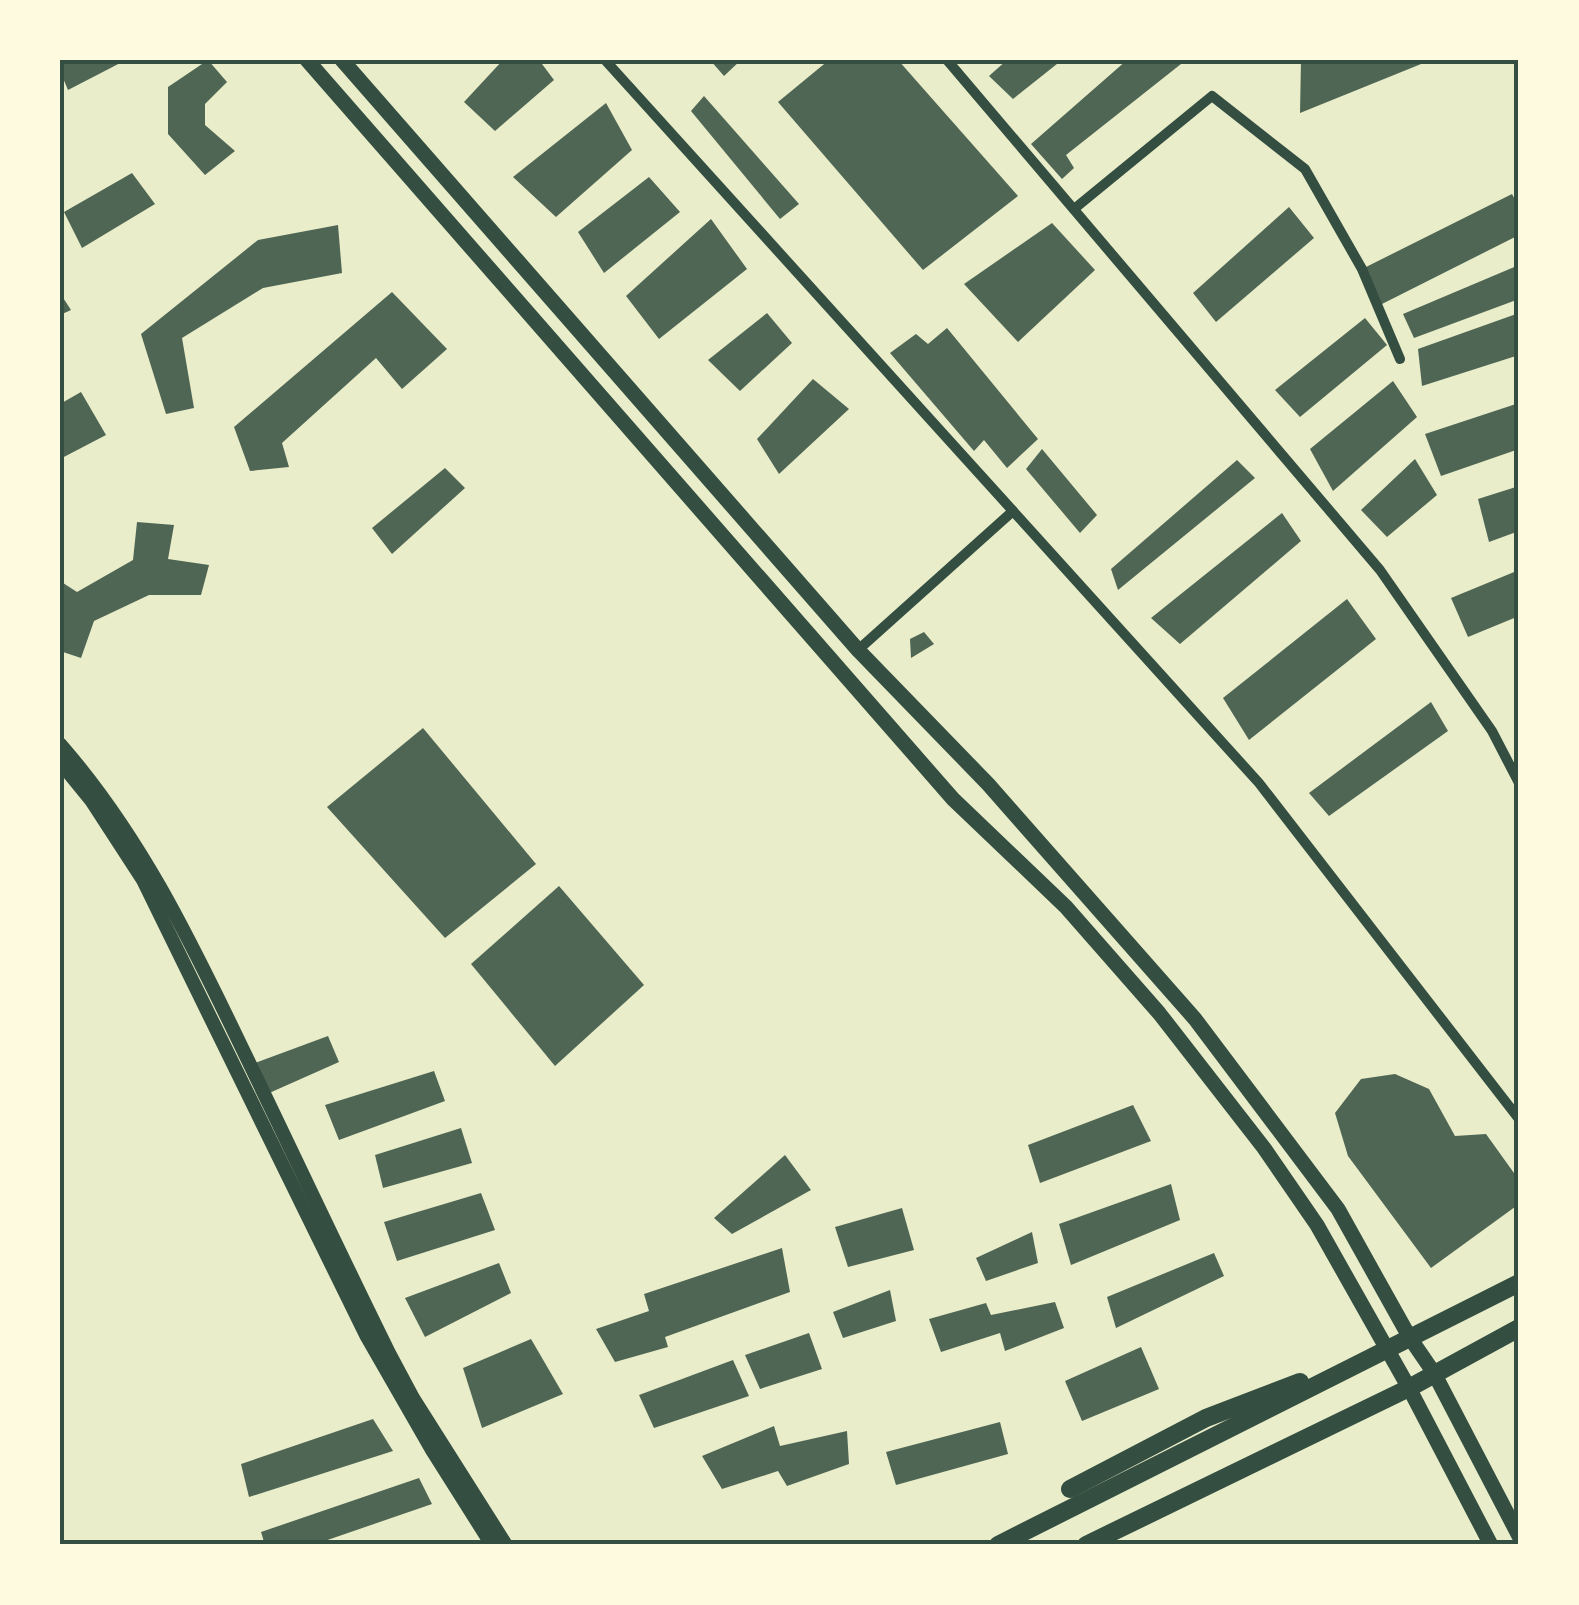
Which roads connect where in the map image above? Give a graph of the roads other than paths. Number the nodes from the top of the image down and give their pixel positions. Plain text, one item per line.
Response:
1 (307, 60) edge
2 (342, 60) edge
3 (605, 60) edge
4 (947, 60) edge
5 (1074, 209) junction
6 (1400, 358) dead end
7 (1013, 511) junction
8 (858, 650) junction
9 (60, 744) edge
10 (60, 762) edge
11 (1519, 783) edge
12 (1519, 1119) edge
13 (1519, 1282) edge
14 (1519, 1328) edge
15 (1410, 1338) junction
16 (1385, 1350) junction
17 (1434, 1373) junction
18 (1409, 1388) junction
19 (1070, 1490) dead end
20 (1519, 1536) edge
21 (492, 1545) edge
22 (506, 1545) edge
23 (998, 1545) edge
24 (1086, 1545) edge
25 (1491, 1545) edge

1 - 16 main road
2 - 8 main road
3 - 7 street
4 - 5 street
5 - 6 street
5 - 11 street
7 - 8 street
7 - 12 street
8 - 15 main road
9 - 22 street
10 - 21 street
13 - 15 main road
14 - 17 main road
15 - 16 main road
15 - 17 main road
16 - 18 main road
16 - 19 main road
16 - 23 main road
17 - 18 main road
17 - 20 main road
18 - 24 main road
18 - 25 main road

